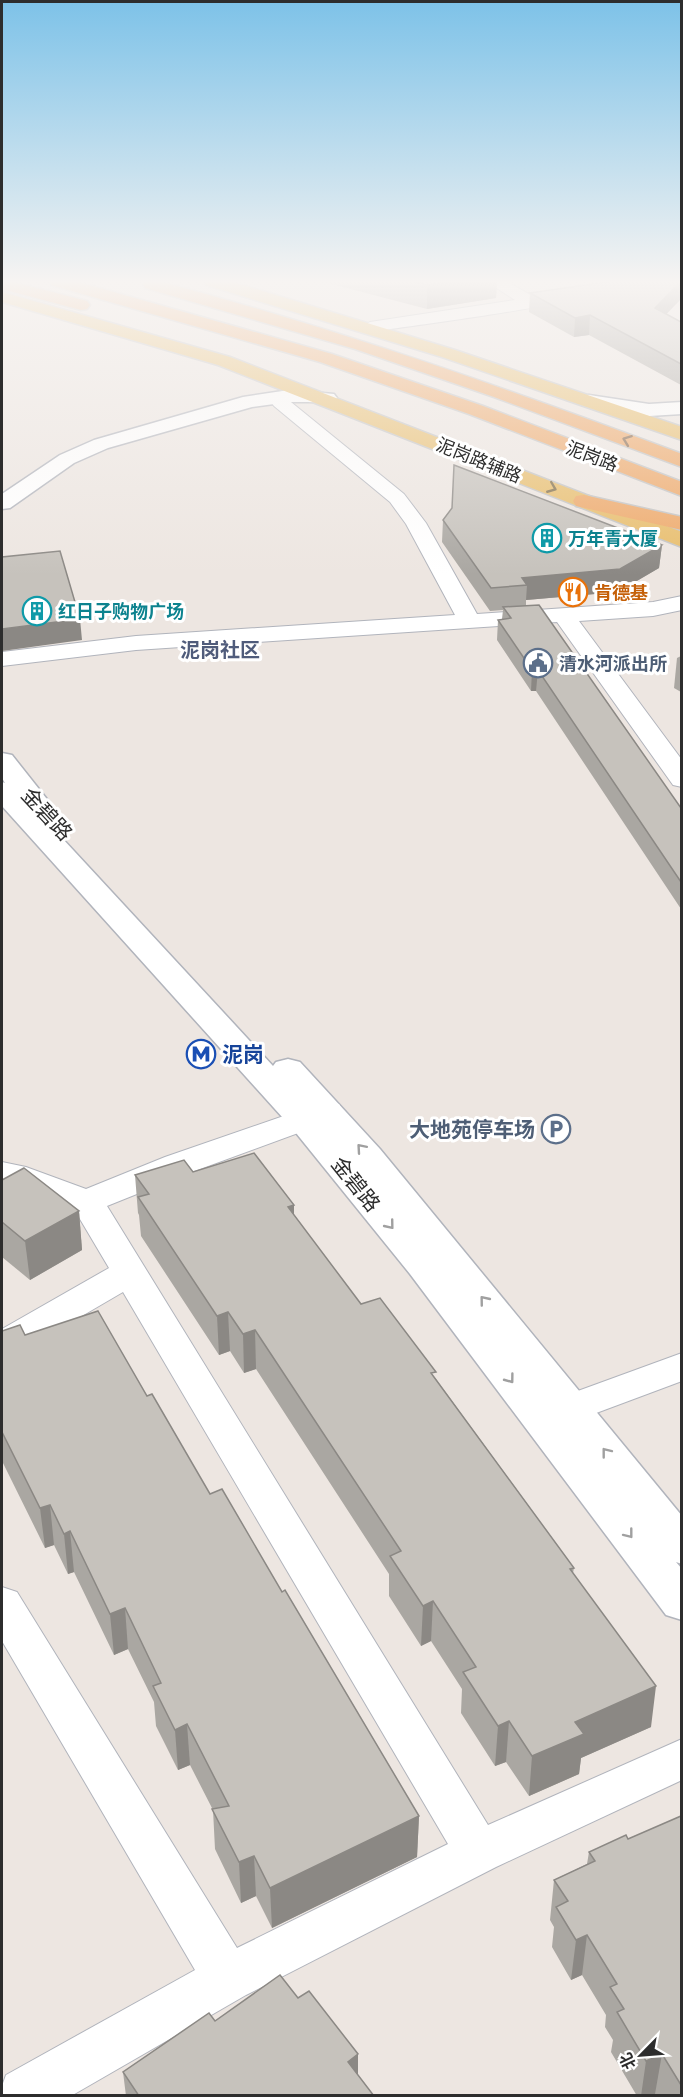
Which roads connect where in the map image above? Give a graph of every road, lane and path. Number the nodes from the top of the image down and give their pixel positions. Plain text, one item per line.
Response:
1 (248, 379) edge
2 (274, 379) edge
3 (386, 379) edge
4 (462, 379) edge
5 (523, 379) edge
6 (327, 398) junction
7 (589, 401) junction
8 (280, 402) dead end
9 (681, 408) edge
10 (681, 434) edge
11 (681, 461) edge
12 (681, 490) edge
13 (2, 493) edge
14 (584, 501) junction
15 (2, 503) edge
16 (681, 524) edge
17 (681, 540) edge
18 (681, 603) edge
19 (563, 615) junction
20 (470, 621) junction
21 (2, 659) edge
22 (2, 770) edge
23 (681, 779) edge
24 (316, 1116) junction
25 (6, 1170) edge
26 (87, 1201) junction
27 (128, 1273) junction
28 (2, 1346) edge
29 (681, 1366) edge
30 (556, 1414) junction
31 (681, 1547) edge
32 (681, 1602) edge
33 (2, 1604) edge
34 (681, 1758) edge
35 (479, 1852) junction
36 (228, 1978) junction
37 (24, 2096) edge

1 - 13 street
2 - 6 main road, 泥岗路辅路
3 - 12 highway, 泥岗路
11 -> 4 highway, 泥岗路
5 - 7 main road
6 -> 14 main road, 泥岗路辅路
6 - 15 street
7 - 9 street
7 - 10 main road
8 - 20 street
14 - 16 highway
14 - 17 main road, 泥岗路辅路
18 - 19 street
19 - 20 street
19 - 23 street
20 - 21 street
22 - 24 street, 金碧路
24 - 26 street
24 - 30 street, 金碧路
25 - 26 street
26 - 27 street
27 - 28 street
27 - 35 street
29 - 30 street
31 -> 30 street, 金碧路
30 -> 32 street, 金碧路
33 - 36 street
34 - 35 street
35 - 36 street
36 - 37 street

